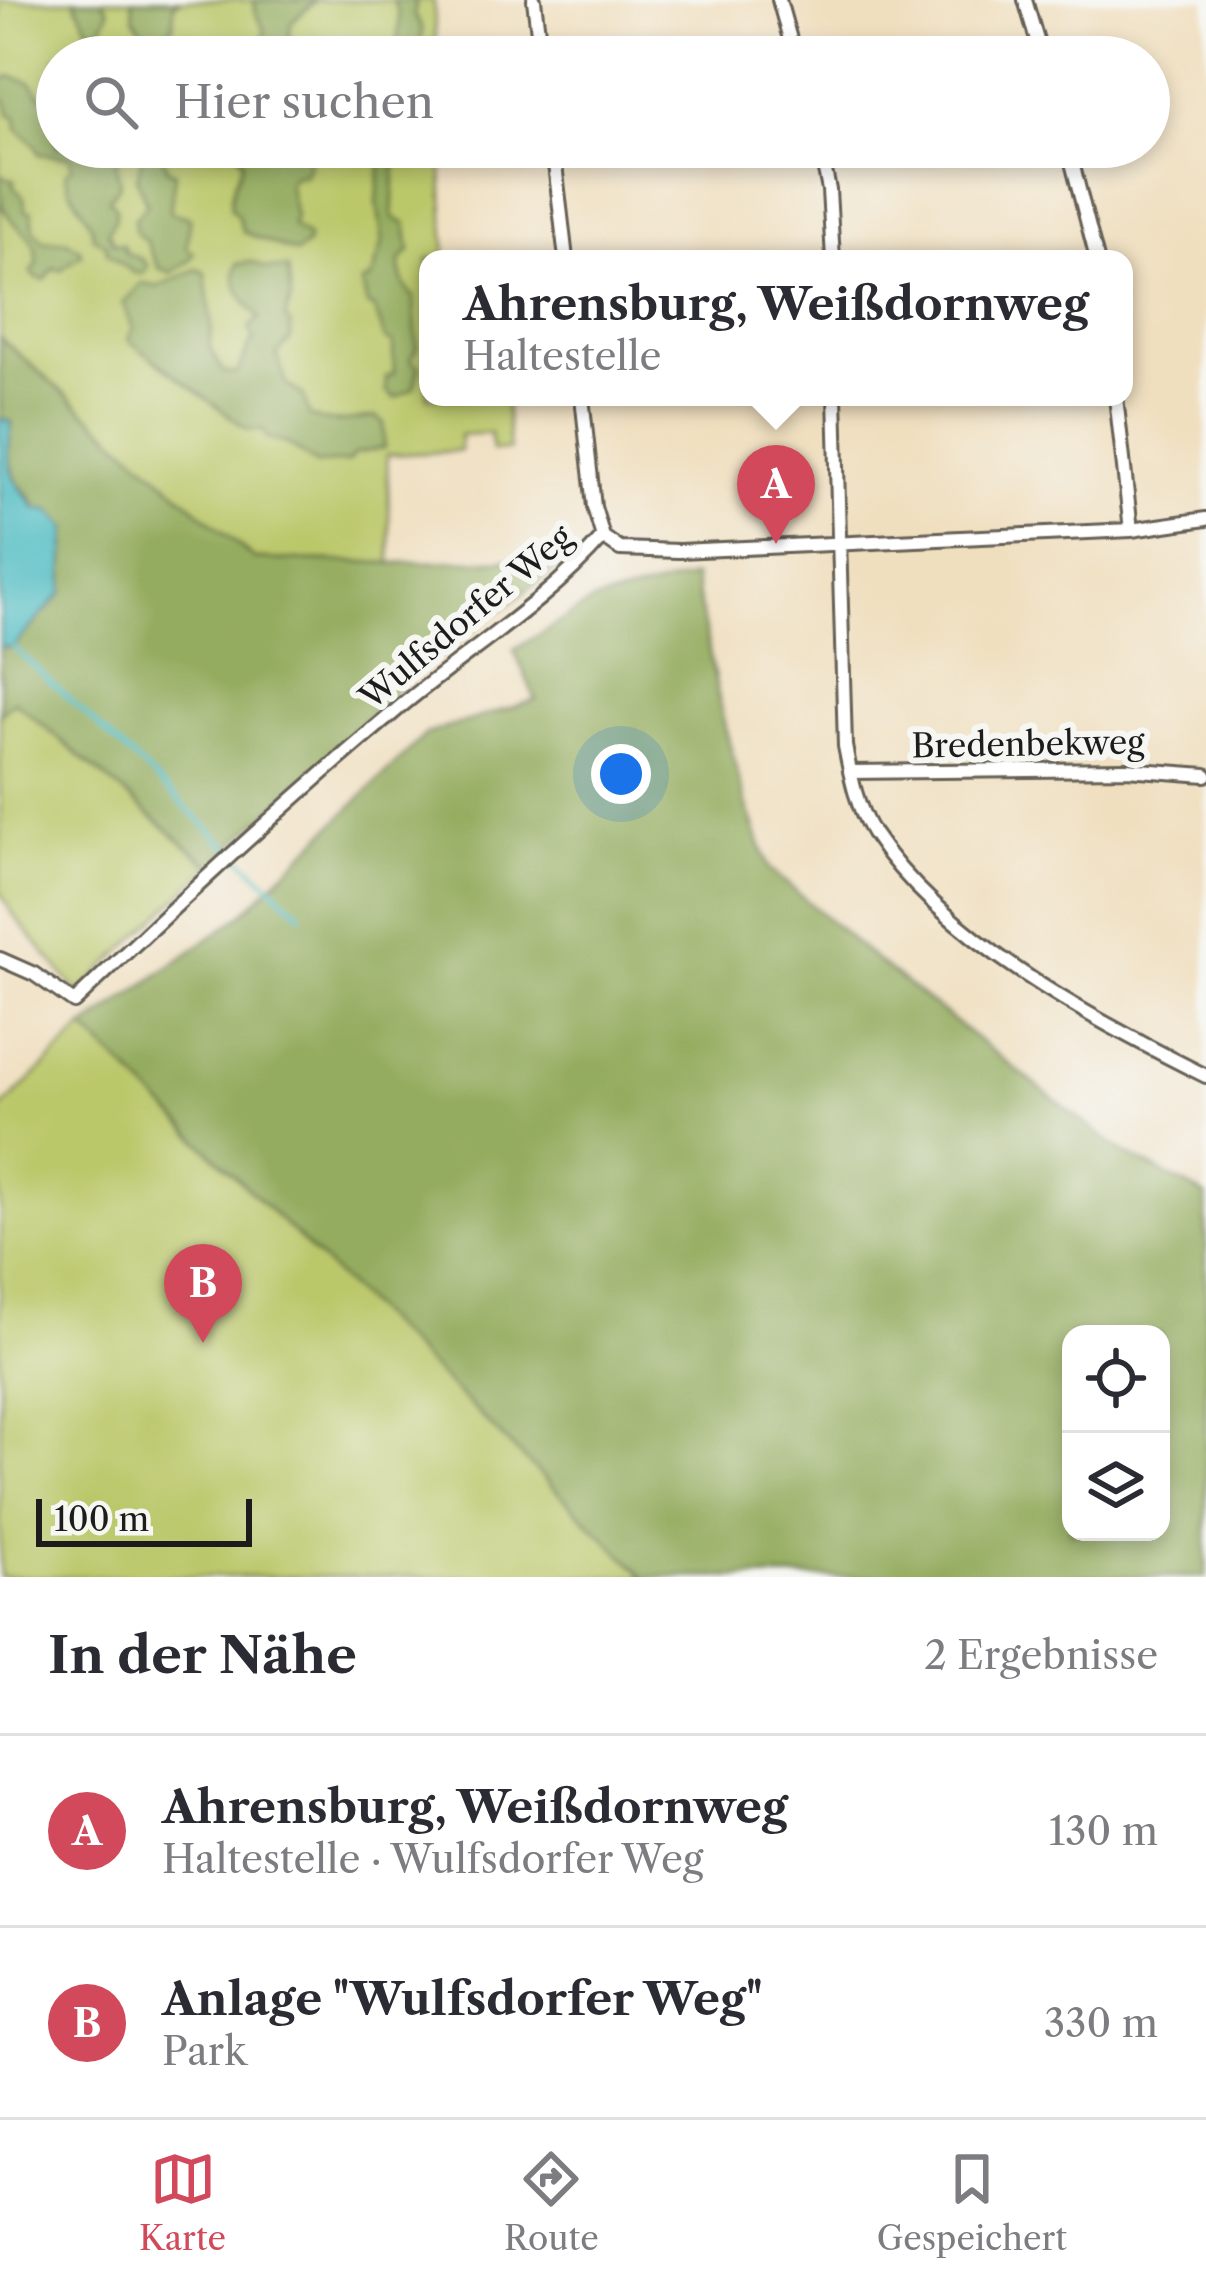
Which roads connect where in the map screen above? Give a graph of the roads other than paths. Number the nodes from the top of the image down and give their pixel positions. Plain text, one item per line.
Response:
1 (534, 0) edge
2 (779, 0) edge
3 (1025, 0) edge
4 (539, 36) edge
5 (789, 36) edge
6 (1036, 36) edge
7 (555, 168) edge
8 (824, 168) edge
9 (1073, 168) edge
10 (565, 250) edge
11 (832, 250) edge
12 (1094, 250) edge
13 (583, 406) edge
14 (835, 406) edge
15 (1118, 406) edge
16 (1206, 519) edge
17 (1131, 530) junction
18 (603, 537) junction
19 (837, 544) junction
20 (850, 772) junction
21 (1206, 775) edge
22 (0, 959) edge
23 (1206, 1076) edge

1 - 4 street
2 - 5 street
3 - 6 street
7 - 10 street
8 - 11 street
9 - 12 street
13 - 18 street
14 - 19 street
15 - 17 street
16 - 17 street, Wulfsdorfer Weg
17 - 19 street, Wulfsdorfer Weg
18 - 19 street, Wulfsdorfer Weg
18 - 22 street, Wulfsdorfer Weg
19 - 20 street
20 - 21 street, Bredenbekweg
20 - 23 street

